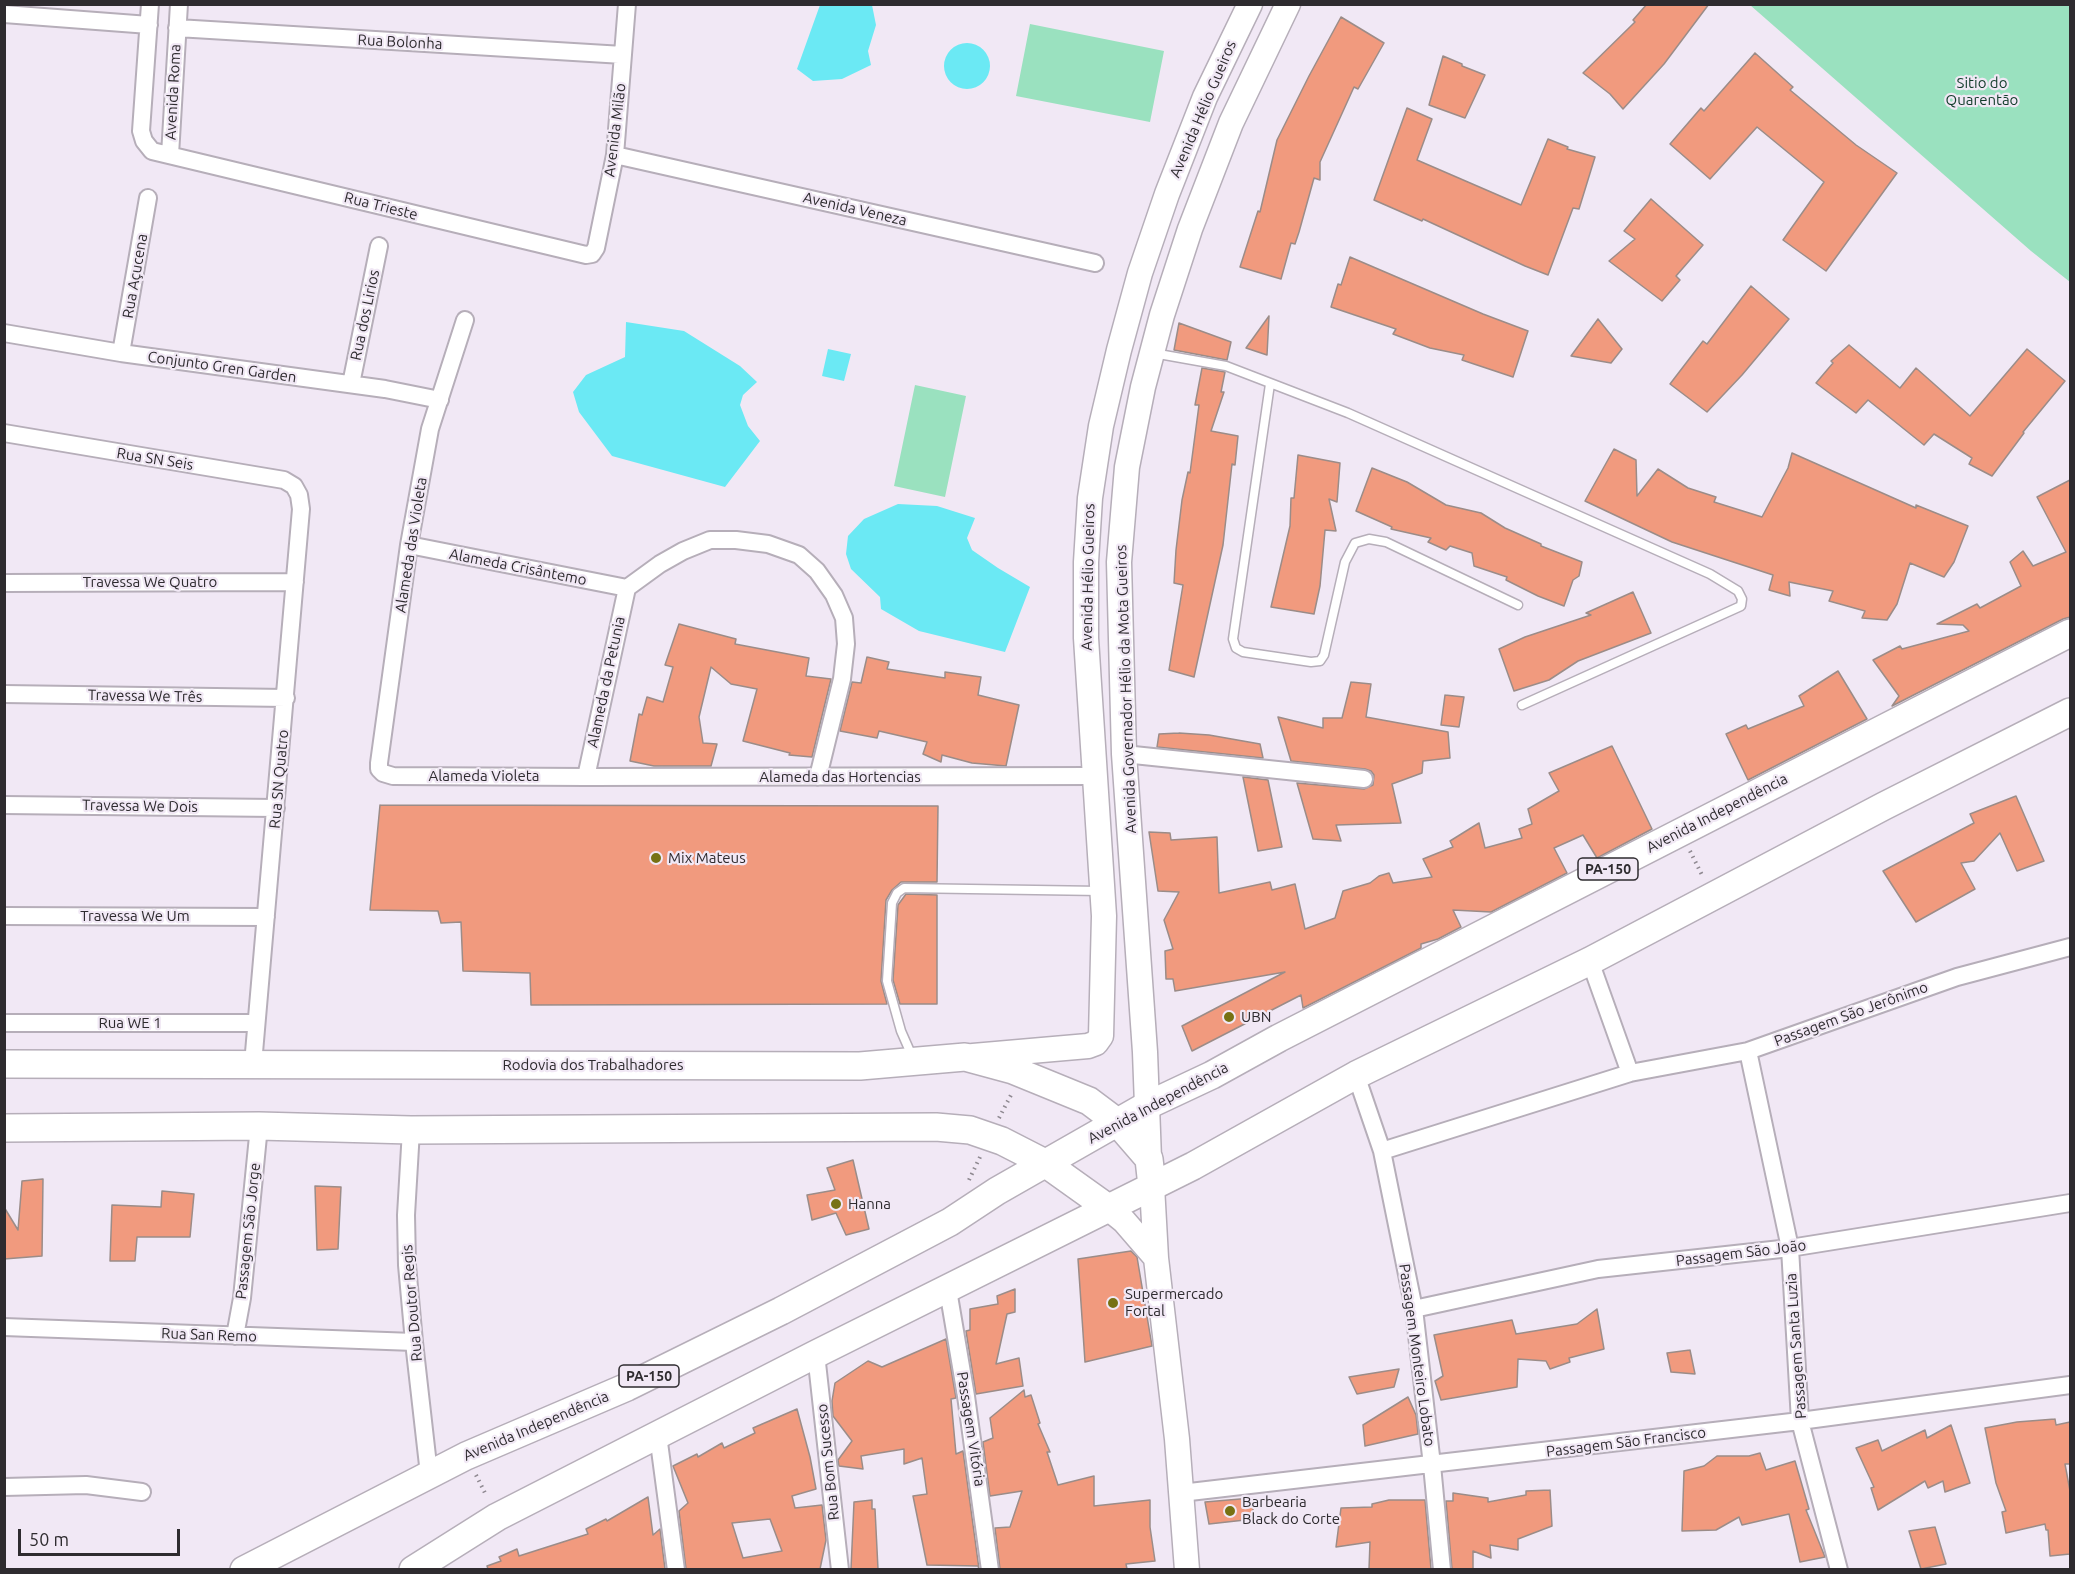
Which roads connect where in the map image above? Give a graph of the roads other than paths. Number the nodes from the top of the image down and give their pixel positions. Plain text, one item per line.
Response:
1 (150, 4) edge
2 (179, 4) edge
3 (627, 4) edge
4 (1250, 4) edge
5 (1288, 4) edge
6 (4, 14) edge
7 (149, 25) junction
8 (177, 28) junction
9 (623, 56) junction
10 (170, 155) junction
11 (615, 155) junction
12 (148, 198) dead end
13 (379, 246) dead end
14 (592, 254) joint
15 (1095, 263) dead end
16 (465, 320) dead end
17 (4, 333) edge
18 (121, 353) junction
19 (1152, 353) junction
20 (351, 384) junction
21 (1270, 384) junction
22 (440, 400) junction
23 (4, 433) edge
24 (298, 495) joint
25 (409, 546) junction
26 (295, 582) junction
27 (4, 583) edge
28 (627, 588) junction
29 (1518, 605) dead end
30 (2070, 633) edge
31 (4, 694) edge
32 (286, 698) junction
33 (1522, 705) dead end
34 (2070, 712) edge
35 (1124, 754) junction
36 (383, 773) joint
37 (1094, 776) junction
38 (586, 777) junction
39 (818, 777) junction
40 (1364, 779) dead end
41 (4, 805) edge
42 (276, 808) junction
43 (1102, 891) junction
44 (4, 916) edge
45 (266, 917) junction
46 (2070, 947) edge
47 (1590, 961) junction
48 (4, 1023) edge
49 (256, 1023) junction
50 (1748, 1051) junction
51 (965, 1057) junction
52 (913, 1060) junction
53 (4, 1064) edge
54 (253, 1064) junction
55 (1630, 1073) junction
56 (1356, 1075) junction
57 (1146, 1106) junction
58 (1117, 1122) junction
59 (260, 1126) junction
60 (4, 1128) edge
61 (411, 1130) junction
62 (1382, 1151) junction
63 (1149, 1159) junction
64 (1045, 1163) junction
65 (1152, 1186) junction
66 (2070, 1203) edge
67 (1108, 1208) junction
68 (1790, 1248) junction
69 (1156, 1258) junction
70 (948, 1290) junction
71 (1413, 1309) junction
72 (4, 1328) edge
73 (235, 1336) junction
74 (414, 1342) junction
75 (816, 1354) junction
76 (2070, 1385) edge
77 (1800, 1421) junction
78 (658, 1435) junction
79 (1432, 1465) junction
80 (429, 1474) junction
81 (4, 1487) edge
82 (142, 1492) dead end
83 (1181, 1493) junction
84 (244, 1569) edge
85 (415, 1569) edge
86 (676, 1569) edge
87 (840, 1569) edge
88 (990, 1569) edge
89 (1187, 1569) edge
90 (1442, 1569) edge
91 (1839, 1569) edge

1 - 7 street, Avenida Roma
2 - 8 street, Avenida Roma
3 - 9 street, Avenida Milão
4 - 37 main road, Avenida Hélio Gueiros
5 - 19 main road, Avenida Governador Hélio da Mota Gueiros
6 - 7 street
7 - 10 street, Avenida Roma
8 - 9 street, Rua Bolonha
8 - 10 street, Avenida Roma
9 - 11 street, Avenida Milão
10 - 14 street, Rua Trieste
11 - 14 street, Avenida Milão
11 - 15 street, Avenida Veneza
12 - 18 street, Rua Açucena
13 - 20 street, Rua dos Lirios
16 - 22 street, Alameda das Violeta
17 - 18 street, Conjunto Gren Garden
18 - 20 street, Conjunto Gren Garden
19 - 21 lane
19 - 35 main road, Avenida Governador Hélio da Mota Gueiros
20 - 22 street, Conjunto Gren Garden
21 - 29 lane
21 - 33 lane
22 - 25 street, Alameda das Violeta
23 - 24 street, Rua SN Seis
24 - 26 street, Rua SN Quatro
25 - 28 street, Alameda Crisântemo
25 - 36 street, Alameda das Violeta
26 - 27 street, Travessa We Quatro
26 - 32 street, Rua SN Quatro
28 - 38 street, Alameda da Petunia
28 - 39 street
30 - 57 main road, Avenida Independência / PA-150
31 - 32 street, Travessa We Três
32 - 42 street, Rua SN Quatro
34 - 47 main road
35 - 40 street
35 - 57 main road, Avenida Governador Hélio da Mota Gueiros
36 - 38 street, Alameda Violeta
37 - 39 street, Alameda das Hortencias
37 - 43 main road, Avenida Hélio Gueiros
38 - 39 street, Alameda das Hortencias
41 - 42 street, Travessa We Dois
42 - 45 street, Rua SN Quatro
43 - 51 main road, Avenida Hélio Gueiros
43 - 52 lane
44 - 45 street, Travessa We Um
45 - 49 street, Rua SN Quatro
46 - 50 street, Passagem São Jerônimo
47 - 55 street
47 - 56 main road
48 - 49 street, Rua WE 1
49 - 54 street, Rua SN Quatro
50 - 55 street, Passagem São Jerônimo
50 - 68 street, Passagem Santa Luzia
51 - 52 main road, Rodovia dos Trabalhadores
51 - 58 main road, Rodovia dos Trabalhadores
52 - 54 main road, Rodovia dos Trabalhadores
53 - 54 main road, Rodovia dos Trabalhadores
55 - 62 street, Passagem São Jerônimo
56 - 62 street, Passagem Monteiro Lobato
56 - 65 main road
57 - 58 main road, Avenida Independência / PA-150
57 - 63 main road, Avenida Governador Hélio da Mota Gueiros
58 - 63 main road, Rodovia dos Trabalhadores
58 - 64 main road, Avenida Independência / PA-150
59 - 60 main road
59 - 61 main road
59 - 73 street, Passagem São Jorge
61 - 64 main road
61 - 74 street, Rua Doutor Regis
62 - 71 street, Passagem Monteiro Lobato
63 - 65 main road, Avenida Governador Hélio da Mota Gueiros
64 - 67 main road
64 - 80 main road, Avenida Independência / PA-150
65 - 67 main road
65 - 69 main road
66 - 68 street, Passagem São João
67 - 69 main road
67 - 70 main road
68 - 71 street, Passagem São João
68 - 77 street, Passagem Santa Luzia
69 - 83 main road
70 - 75 main road
70 - 88 street, Passagem Vitória
71 - 79 street, Passagem Monteiro Lobato
72 - 73 street, Rua San Remo
73 - 74 street, Rua San Remo
74 - 80 street, Rua Doutor Regis
75 - 78 main road
75 - 87 street, Rua Bom Sucesso
76 - 77 street, Passagem São Francisco
77 - 79 street, Passagem São Francisco
77 - 91 street, Passagem Santa Luzia
78 - 85 main road
78 - 86 street
79 - 83 street, Passagem São Francisco
79 - 90 street, Passagem Monteiro Lobato
80 - 84 main road, Avenida Independência / PA-150
81 - 82 street
83 - 89 main road

